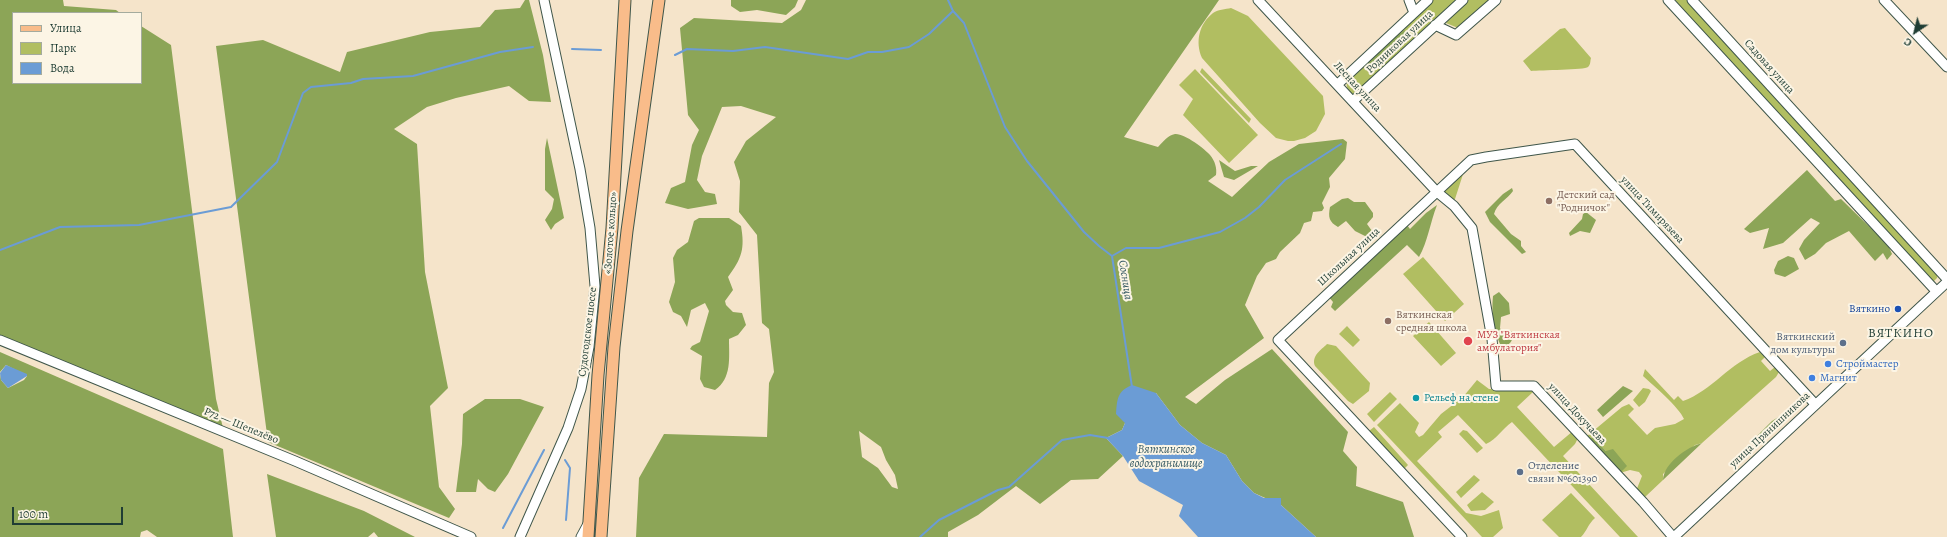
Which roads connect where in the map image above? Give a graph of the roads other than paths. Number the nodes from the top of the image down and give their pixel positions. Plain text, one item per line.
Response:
1 (544, 0) edge
2 (625, 0) edge
3 (659, 0) edge
4 (1258, 0) edge
5 (1410, 0) edge
6 (1428, 0) edge
7 (1463, 0) edge
8 (1496, 0) edge
9 (1668, 0) edge
10 (1692, 0) edge
11 (1884, 0) edge
12 (1414, 13) junction
13 (1435, 25) junction
14 (1947, 67) edge
15 (1338, 84) junction
16 (1353, 101) junction
17 (1437, 192) junction
18 (1947, 280) edge
19 (1936, 292) junction
20 (0, 340) edge
21 (1815, 404) junction
22 (589, 523) junction
23 (472, 537) edge
24 (520, 537) edge
25 (581, 537) edge
26 (588, 537) edge
27 (601, 537) edge
28 (1462, 537) edge
29 (1673, 537) edge

1 - 24 street, Судогодское шоссе
2 - 22 main road, «Золотое кольцо»
3 - 27 main road, «Золотое кольцо»
4 - 15 street, Лесная улица
5 - 12 street
6 - 12 street, Родниковая улица
7 - 13 street, Родниковая улица
8 - 13 street
9 - 19 street
10 - 18 street, Садовая улица
11 - 14 street
12 - 15 street, Родниковая улица
13 - 16 street, Родниковая улица
15 - 16 street, Лесная улица
16 - 17 street, Лесная улица
17 - 21 street, улица Тимирязева
17 - 28 street, Школьная улица
17 - 29 street, улица Докучаева
18 - 19 street, улица Прянишникова
19 - 21 street, улица Прянишникова
20 - 23 street, Р72 — Шепелёво
21 - 29 street, улица Прянишникова
22 - 25 street
22 - 26 main road, «Золотое кольцо»

